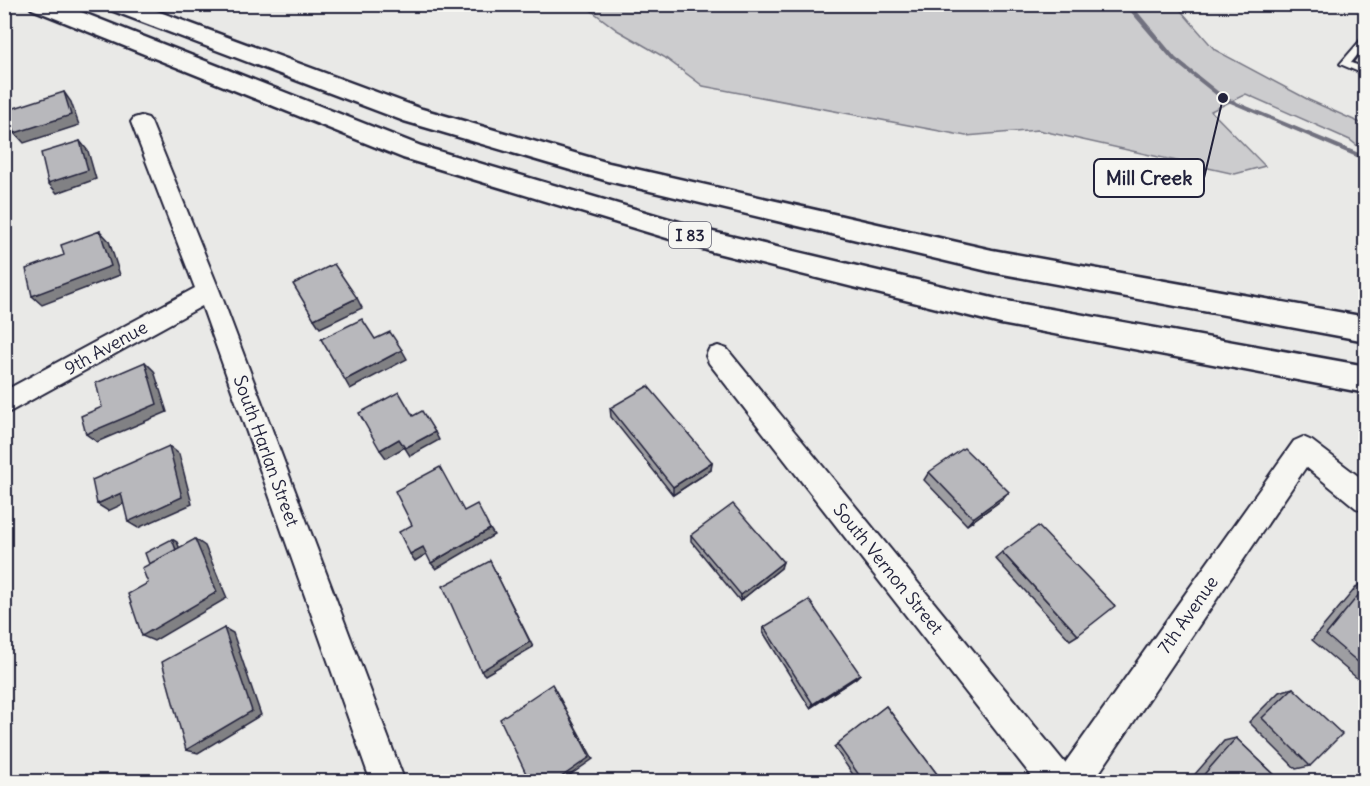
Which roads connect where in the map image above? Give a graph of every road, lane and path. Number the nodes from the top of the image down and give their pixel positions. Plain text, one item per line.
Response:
1 (40, 4) edge
2 (116, 4) edge
3 (1365, 37) edge
4 (1365, 72) edge
5 (141, 122) dead end
6 (208, 292) junction
7 (1365, 329) edge
8 (718, 356) dead end
9 (1365, 380) edge
10 (4, 404) edge
11 (1365, 499) edge
12 (388, 782) edge
13 (1058, 782) edge
14 (1072, 782) edge

1 - 9 highway, I 83
2 - 7 highway, I 83
3 - 4 lane
5 - 6 street, South Harlan Street
6 - 10 street, 9th Avenue
6 - 12 street, South Harlan Street
8 - 13 street, South Vernon Street
11 - 14 street, 7th Avenue

